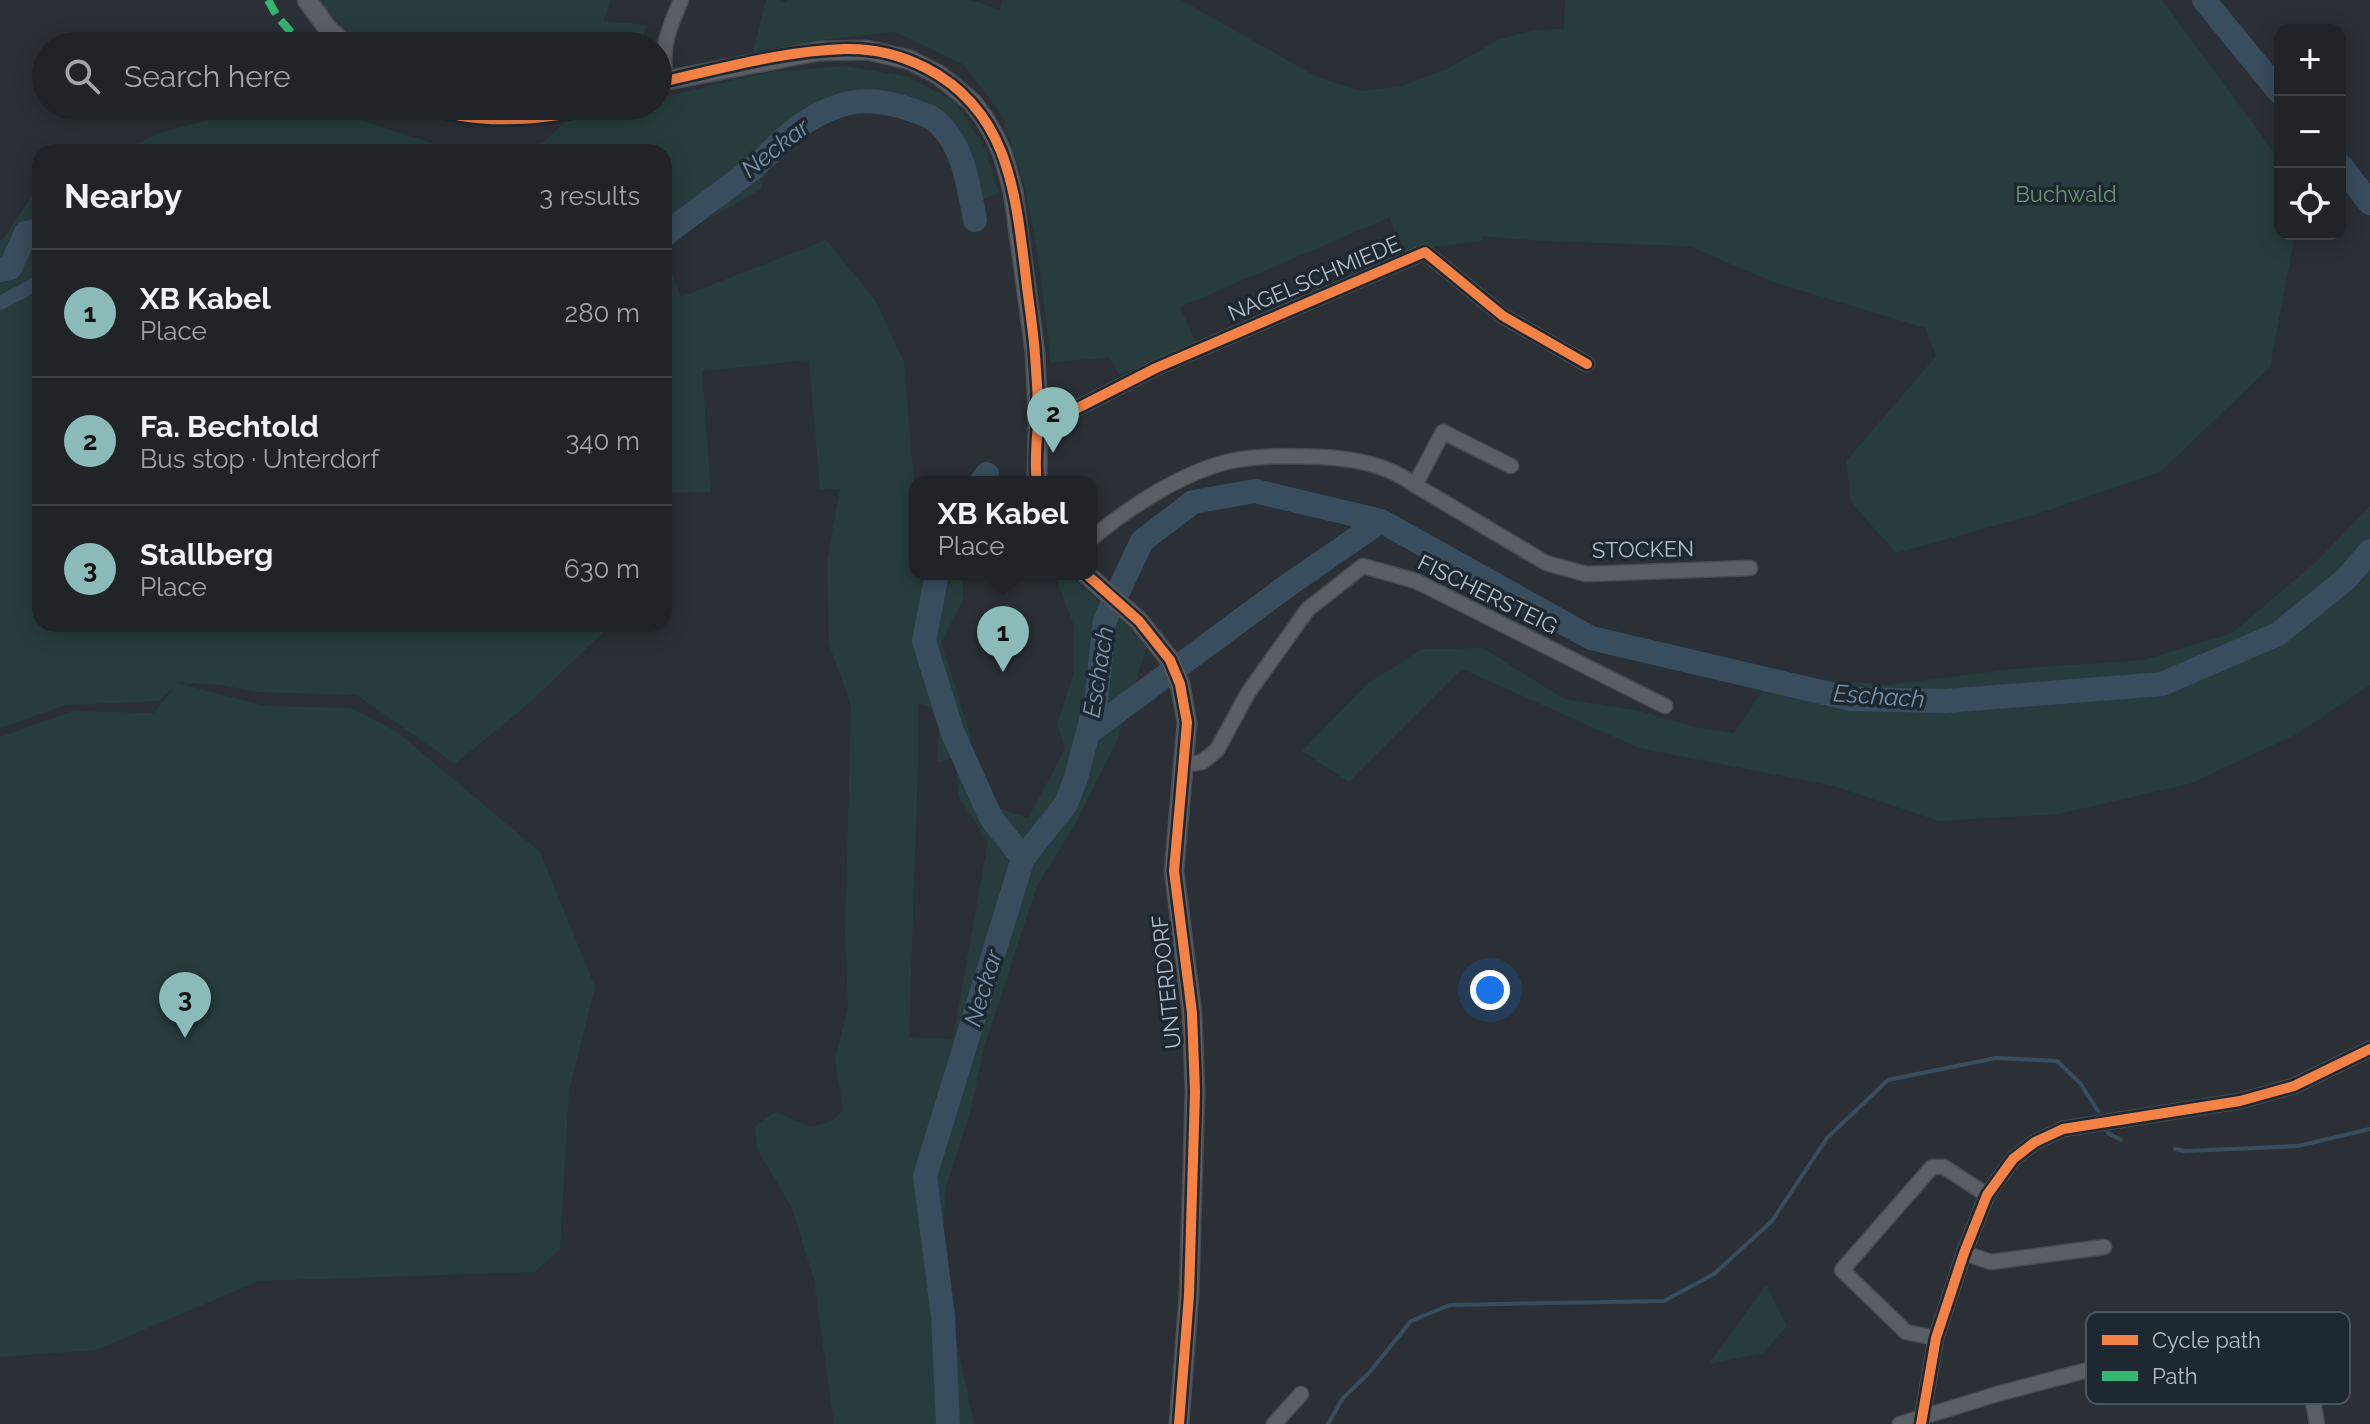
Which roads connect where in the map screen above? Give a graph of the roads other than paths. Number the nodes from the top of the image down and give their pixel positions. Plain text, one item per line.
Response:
1 (307, 0) edge
2 (681, 0) edge
3 (331, 32) edge
4 (668, 32) edge
5 (672, 80) edge
6 (1587, 364) dead end
7 (1038, 419) junction
8 (1511, 466) dead end
9 (1037, 476) edge
10 (1415, 485) junction
11 (1097, 535) edge
12 (1750, 568) dead end
13 (1092, 580) edge
14 (1665, 706) dead end
15 (1185, 765) junction
16 (2370, 1049) edge
17 (1987, 1195) junction
18 (2104, 1247) dead end
19 (1964, 1253) junction
20 (1936, 1338) junction
21 (2086, 1370) edge
22 (1301, 1394) dead end
23 (2313, 1404) edge
24 (1922, 1421) edge
25 (1179, 1424) edge
26 (1274, 1424) edge
27 (1900, 1424) edge
28 (2317, 1424) edge

1 - 3 street
2 - 4 street
5 - 7 street
6 - 7 street, NAGELSCHMIEDE
7 - 9 street
8 - 10 street
10 - 11 street, STOCKEN
10 - 12 street, STOCKEN
13 - 15 street, UNTERDORF
14 - 15 street, FISCHERSTEIG
15 - 25 street, UNTERDORF
16 - 17 street
17 - 19 street
17 - 20 street
18 - 19 street
19 - 20 street
20 - 24 street
21 - 24 street
22 - 26 street
23 - 28 street
24 - 27 street

